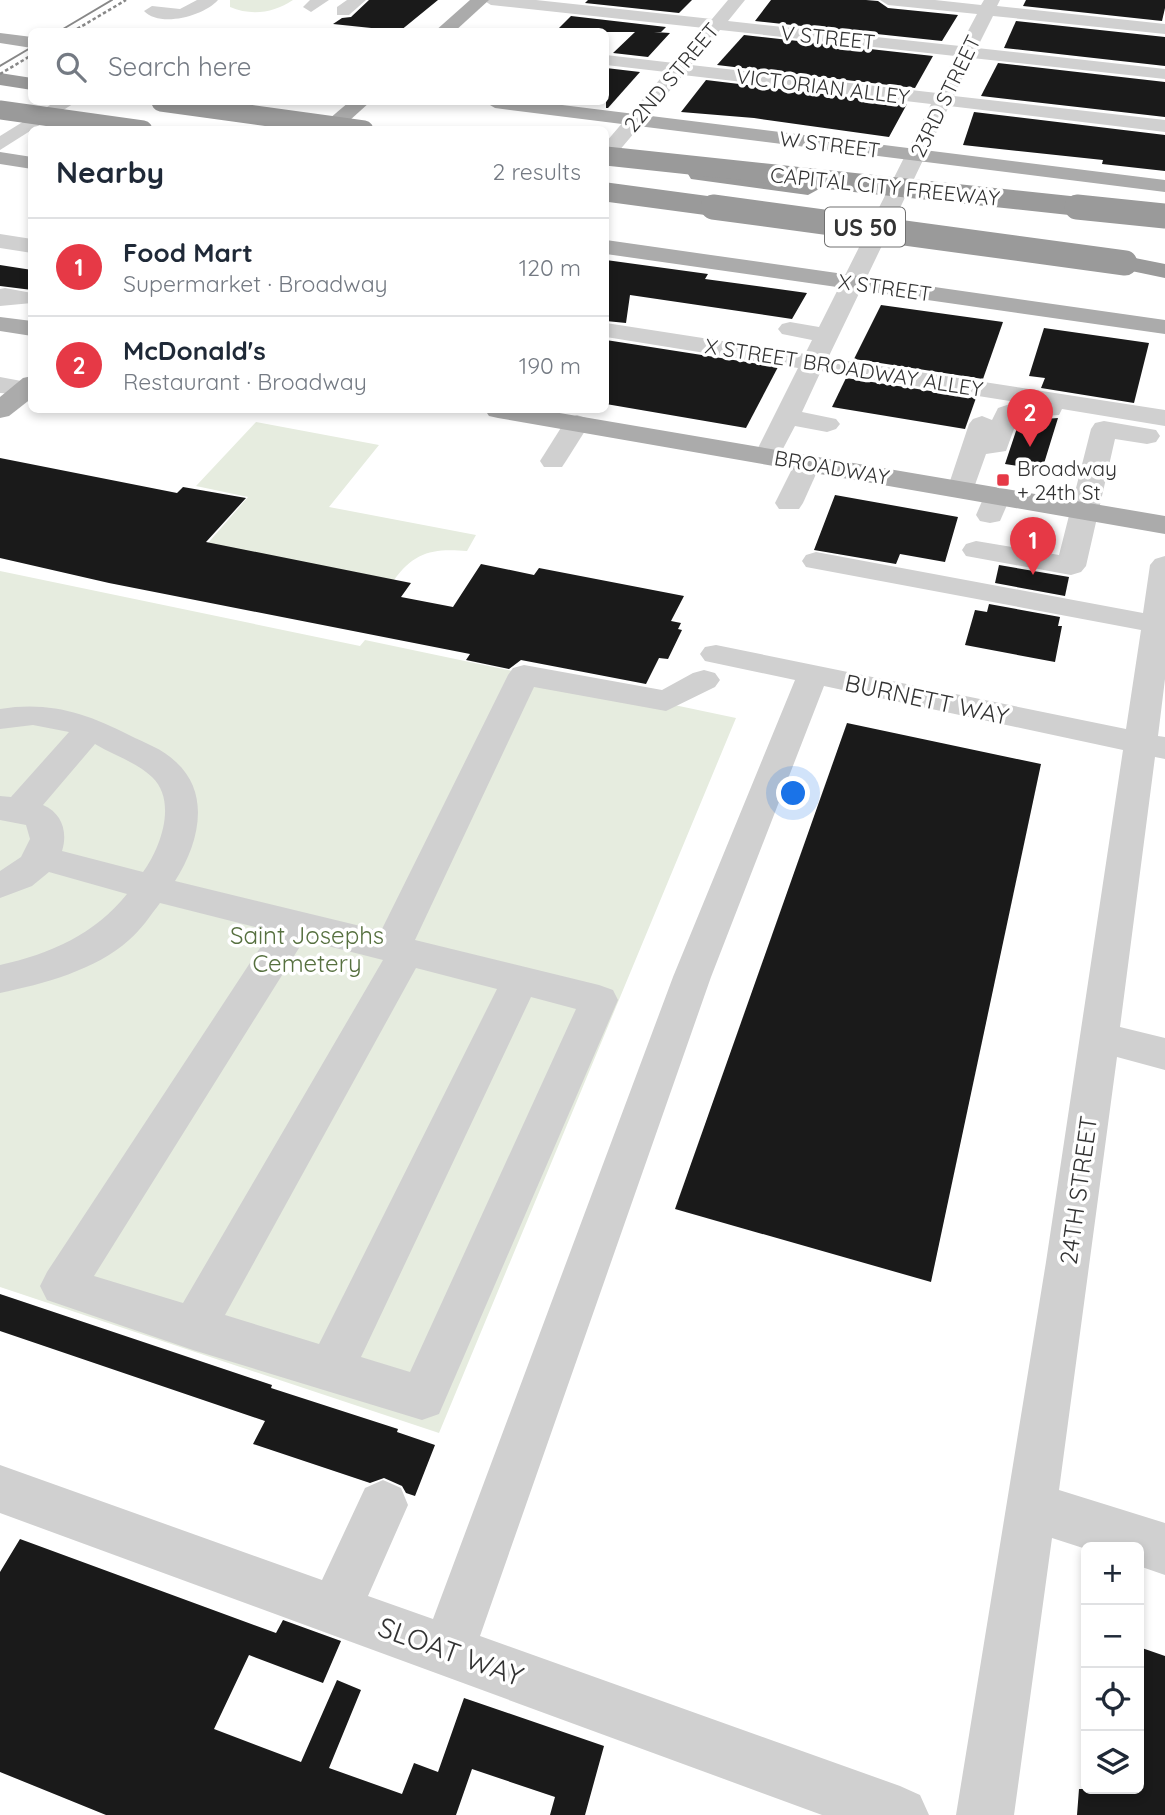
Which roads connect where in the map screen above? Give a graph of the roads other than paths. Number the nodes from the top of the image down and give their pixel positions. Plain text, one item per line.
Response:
1 (210, 0) edge
2 (358, 0) edge
3 (480, 0) edge
4 (491, 0) edge
5 (737, 0) edge
6 (888, 0) edge
7 (990, 5) edge
8 (152, 11) dead end
9 (343, 11) dead end
10 (815, 17) dead end
11 (716, 24) junction
12 (448, 28) edge
13 (1165, 29) edge
14 (803, 34) junction
15 (0, 38) edge
16 (28, 42) edge
17 (966, 52) junction
18 (609, 60) edge
19 (679, 69) junction
20 (1165, 74) edge
21 (0, 79) edge
22 (28, 83) edge
23 (942, 100) junction
24 (62, 105) edge
25 (183, 105) edge
26 (355, 105) edge
27 (520, 105) edge
28 (0, 110) edge
29 (636, 119) junction
30 (28, 126) edge
31 (29, 126) edge
32 (114, 126) edge
33 (331, 126) edge
34 (335, 126) edge
35 (1165, 126) edge
36 (0, 144) edge
37 (609, 151) edge
38 (609, 155) edge
39 (915, 155) junction
40 (0, 158) edge
41 (28, 162) edge
42 (609, 162) edge
43 (1165, 186) edge
44 (808, 189) junction
45 (609, 192) edge
46 (1165, 216) edge
47 (1165, 230) edge
48 (1165, 237) edge
49 (0, 242) edge
50 (28, 246) edge
51 (609, 247) edge
52 (1165, 270) edge
53 (852, 282) junction
54 (24, 298) dead end
55 (0, 299) edge
56 (0, 324) edge
57 (1165, 327) edge
58 (28, 328) edge
59 (790, 329) dead end
60 (609, 330) edge
61 (824, 335) junction
62 (811, 363) junction
63 (19, 386) edge
64 (993, 391) junction
65 (0, 410) edge
66 (515, 413) edge
67 (785, 417) junction
68 (1165, 418) edge
69 (578, 424) junction
70 (827, 424) dead end
71 (1104, 429) junction
72 (1165, 438) edge
73 (975, 448) junction
74 (767, 456) junction
75 (553, 461) dead end
76 (808, 463) junction
77 (961, 489) junction
78 (789, 503) dead end
79 (1085, 511) junction
80 (1165, 525) edge
81 (976, 550) dead end
82 (816, 561) dead end
83 (1165, 565) edge
84 (1156, 624) junction
85 (814, 675) junction
86 (0, 719) edge
87 (92, 728) junction
88 (1152, 746) edge
89 (10, 809) edge
90 (43, 858) junction
91 (0, 885) edge
92 (149, 887) junction
93 (295, 924) junction
94 (399, 950) junction
95 (0, 979) edge
96 (520, 981) junction
97 (1099, 1037) junction
98 (1165, 1054) edge
99 (193, 1329) junction
100 (330, 1371) junction
101 (0, 1489) edge
102 (383, 1505) dead end
103 (1030, 1506) junction
104 (1165, 1549) edge
105 (336, 1609) junction
106 (449, 1650) junction
107 (900, 1815) edge
108 (985, 1815) edge

1 - 8 street
2 - 9 street
3 - 12 main road
4 - 11 street, V STREET
5 - 11 street, 22ND STREET
6 - 7 street
7 - 13 street
7 - 17 street, 23RD STREET
10 - 14 street
11 - 14 street, V STREET
11 - 19 street, 22ND STREET
14 - 17 street, V STREET
15 - 16 main road
17 - 20 street, V STREET
17 - 23 street, 23RD STREET
18 - 19 street, VICTORIAN ALLEY
19 - 23 street, VICTORIAN ALLEY
19 - 29 street, 22ND STREET
21 - 22 highway
23 - 35 street, VICTORIAN ALLEY
23 - 39 street, 23RD STREET
24 - 31 street
25 - 34 highway, bridge
26 - 33 main road
27 - 29 main road, W STREET
28 - 32 highway, bridge
29 - 37 street, 22ND STREET
29 - 39 main road, W STREET
30 - 36 street
38 - 46 highway, CAPITAL CITY FREEWAY, bridge
39 - 43 main road, W STREET
39 - 53 street, 23RD STREET
40 - 41 main road
42 - 44 highway, CAPITAL CITY FREEWAY / US 50
44 - 47 highway
44 - 48 highway, US 50
45 - 52 highway, CAPITAL CITY FREEWAY / US 50, bridge
49 - 50 street
51 - 53 main road, X STREET
53 - 57 main road, X STREET
53 - 61 street, 23RD STREET
54 - 55 street
56 - 58 main road
59 - 61 street
60 - 62 street, X STREET BROADWAY ALLEY
61 - 62 street, 23RD STREET
62 - 64 street, X STREET BROADWAY ALLEY
62 - 67 street, 23RD STREET
63 - 65 main road
64 - 68 street, X STREET BROADWAY ALLEY
64 - 73 street
66 - 69 main road, BROADWAY
67 - 70 street
67 - 74 street, 23RD STREET
69 - 74 main road, BROADWAY
69 - 75 street
71 - 72 street
71 - 73 street
71 - 79 street
73 - 77 street
74 - 76 main road, BROADWAY
76 - 77 main road, BROADWAY
76 - 78 street
77 - 79 main road, BROADWAY
79 - 80 main road, BROADWAY
79 - 81 street
82 - 84 street
83 - 84 street, 24TH STREET
84 - 88 street, 24TH STREET
85 - 88 street, BURNETT WAY
85 - 94 street, BURNETT WAY
85 - 106 street
86 - 87 street
87 - 89 street
87 - 92 street
88 - 97 street, 24TH STREET
89 - 90 street
90 - 91 street
90 - 92 street
92 - 93 street
92 - 95 street
93 - 94 street
93 - 99 street
94 - 96 street
94 - 99 street
96 - 100 street
96 - 100 street
97 - 98 street
97 - 103 street, 24TH STREET
99 - 100 street
101 - 105 street, SLOAT WAY
102 - 105 street
103 - 104 street
103 - 108 street, 24TH STREET
105 - 106 street, SLOAT WAY
106 - 107 street, SLOAT WAY

